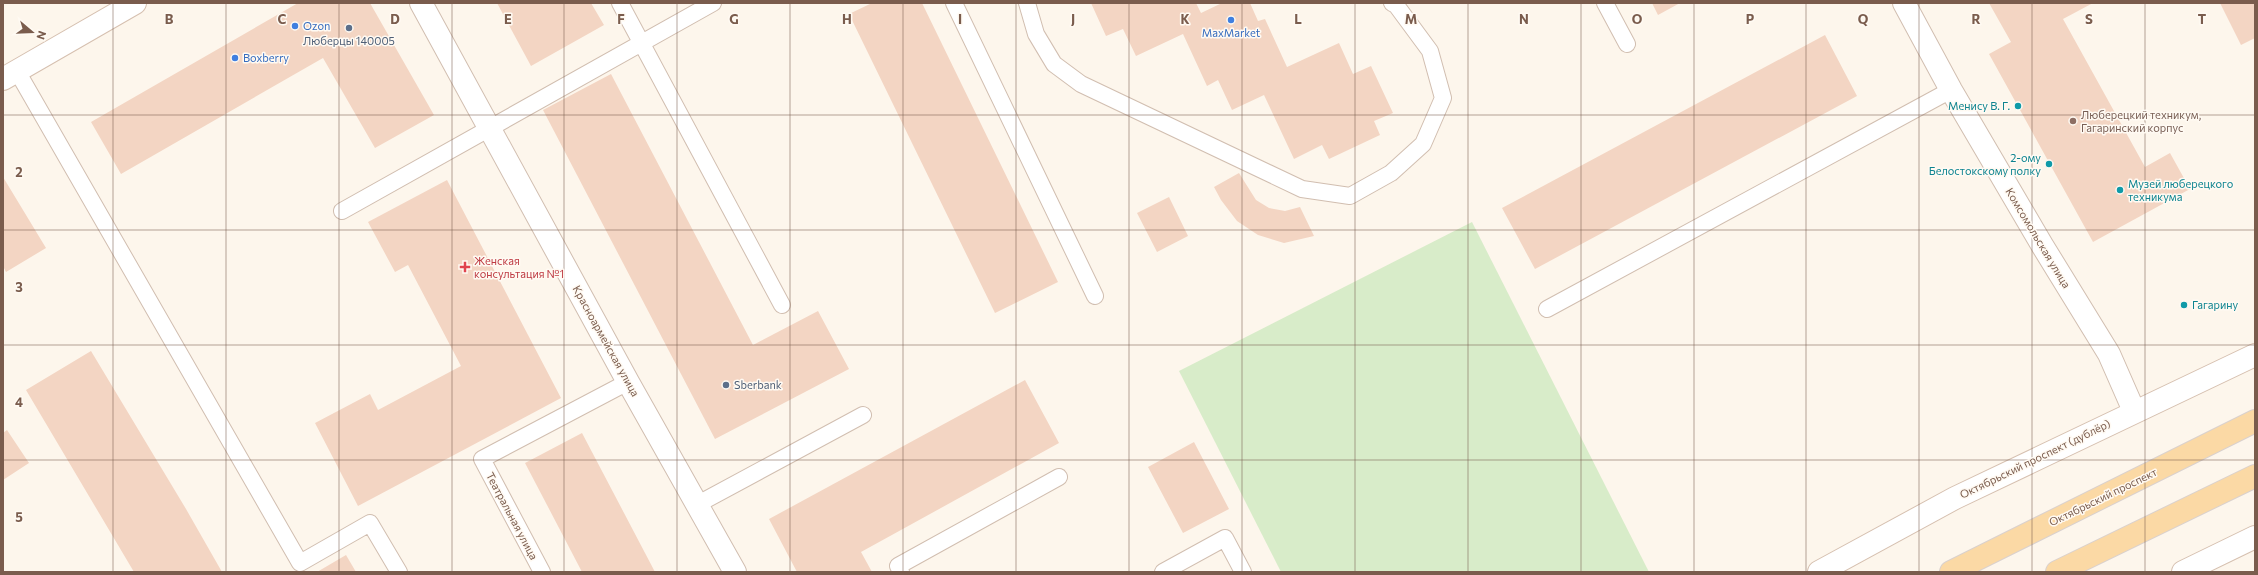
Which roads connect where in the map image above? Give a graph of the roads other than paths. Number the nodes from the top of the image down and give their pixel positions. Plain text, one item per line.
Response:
1 (135, 3) edge
2 (421, 3) edge
3 (620, 3) edge
4 (713, 3) edge
5 (954, 3) edge
6 (1027, 3) edge
7 (1392, 3) edge
8 (1605, 3) edge
9 (1904, 3) edge
10 (642, 43) junction
11 (1627, 44) dead end
12 (10, 75) edge
13 (1951, 90) junction
14 (489, 128) junction
15 (342, 211) dead end
16 (1095, 296) dead end
17 (782, 305) dead end
18 (1547, 308) dead end
19 (2255, 355) edge
20 (628, 382) junction
21 (2134, 411) junction
22 (863, 415) dead end
23 (2255, 421) edge
24 (2255, 476) edge
25 (1059, 477) dead end
26 (698, 504) junction
27 (2255, 537) edge
28 (1952, 571) edge
29 (399, 572) edge
30 (542, 572) edge
31 (735, 572) edge
32 (901, 572) edge
33 (1163, 572) edge
34 (1243, 572) edge
35 (1819, 572) edge
36 (2057, 572) edge
37 (2183, 572) edge

1 - 12 street
2 - 14 street, Красноармейская улица
3 - 10 lane
4 - 10 lane
5 - 16 lane
6 - 7 lane
8 - 11 lane
9 - 13 street, Комсомольская улица
10 - 14 lane
10 - 17 lane
12 - 29 lane
13 - 18 lane
13 - 21 street, Комсомольская улица
14 - 15 lane
14 - 20 street, Красноармейская улица
19 - 21 street, Октябрьский проспект (дублёр)
20 - 26 street, Красноармейская улица
20 - 30 lane, Театральная улица
21 - 35 street, Октябрьский проспект (дублёр)
22 - 26 lane
23 - 28 main road, Октябрьский проспект
24 - 36 main road
25 - 32 lane
26 - 31 street, Красноармейская улица
27 - 37 street
33 - 34 lane

